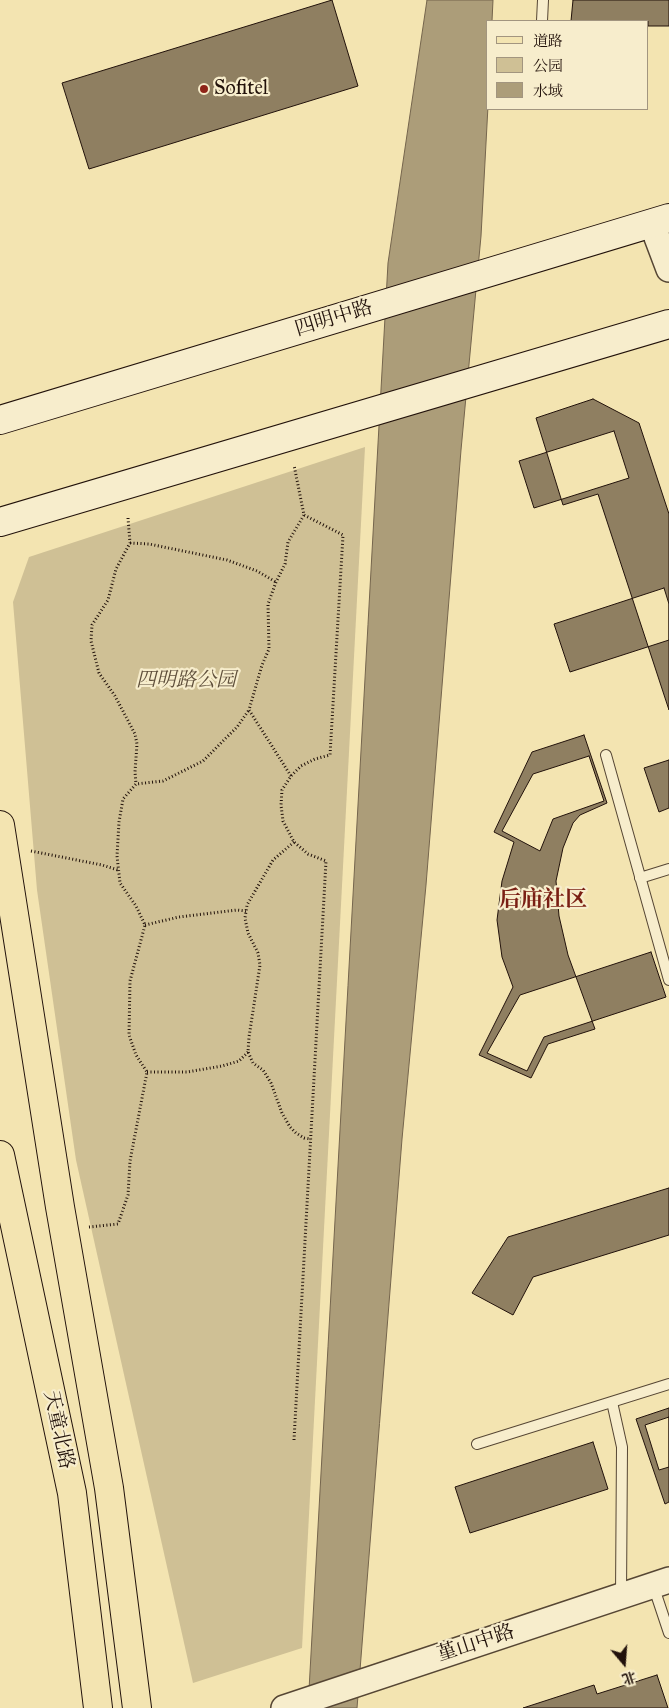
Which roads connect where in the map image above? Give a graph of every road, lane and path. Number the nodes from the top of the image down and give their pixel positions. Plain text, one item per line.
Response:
1 (543, 0) edge
2 (542, 20) edge
3 (661, 221) edge
4 (669, 269) edge
5 (669, 324) edge
6 (0, 420) edge
7 (294, 465) dead end
8 (304, 515) junction
9 (128, 518) dead end
10 (0, 522) edge
11 (130, 543) junction
12 (276, 582) junction
13 (249, 710) junction
14 (606, 755) dead end
15 (291, 776) junction
16 (136, 784) junction
17 (0, 825) edge
18 (294, 842) junction
19 (27, 850) dead end
20 (669, 869) edge
21 (118, 870) junction
22 (640, 878) junction
23 (246, 912) junction
24 (144, 925) junction
25 (669, 980) edge
26 (248, 1052) junction
27 (147, 1072) junction
28 (311, 1139) junction
29 (0, 1155) edge
30 (64, 1229) junction
31 (669, 1384) edge
32 (612, 1402) junction
33 (294, 1440) dead end
34 (477, 1444) dead end
35 (661, 1583) edge
36 (621, 1596) junction
37 (669, 1633) edge
38 (98, 1708) edge
39 (137, 1708) edge
40 (284, 1708) edge

1 - 2 lane
3 - 4 street
3 - 6 main road, 四明中路
5 - 10 main road
7 - 8 path
8 - 12 path
8 - 15 path
9 - 11 path
11 - 12 path
11 - 16 path
12 - 13 path
13 - 15 path
13 - 16 path
14 - 22 lane
15 - 18 path
16 - 21 path
17 - 30 main road
18 - 23 path
18 - 28 path
19 - 21 path
20 - 22 lane
21 - 24 path
22 - 25 lane
23 - 24 path
23 - 26 path
24 - 27 path
26 - 27 path
26 - 28 path
27 - 30 path
28 - 33 path
29 - 38 main road, 天童北路
30 - 39 main road
31 - 32 lane
32 - 34 lane
32 - 36 lane
35 - 36 street, 堇山中路
35 - 37 lane
36 - 40 street, 堇山中路

